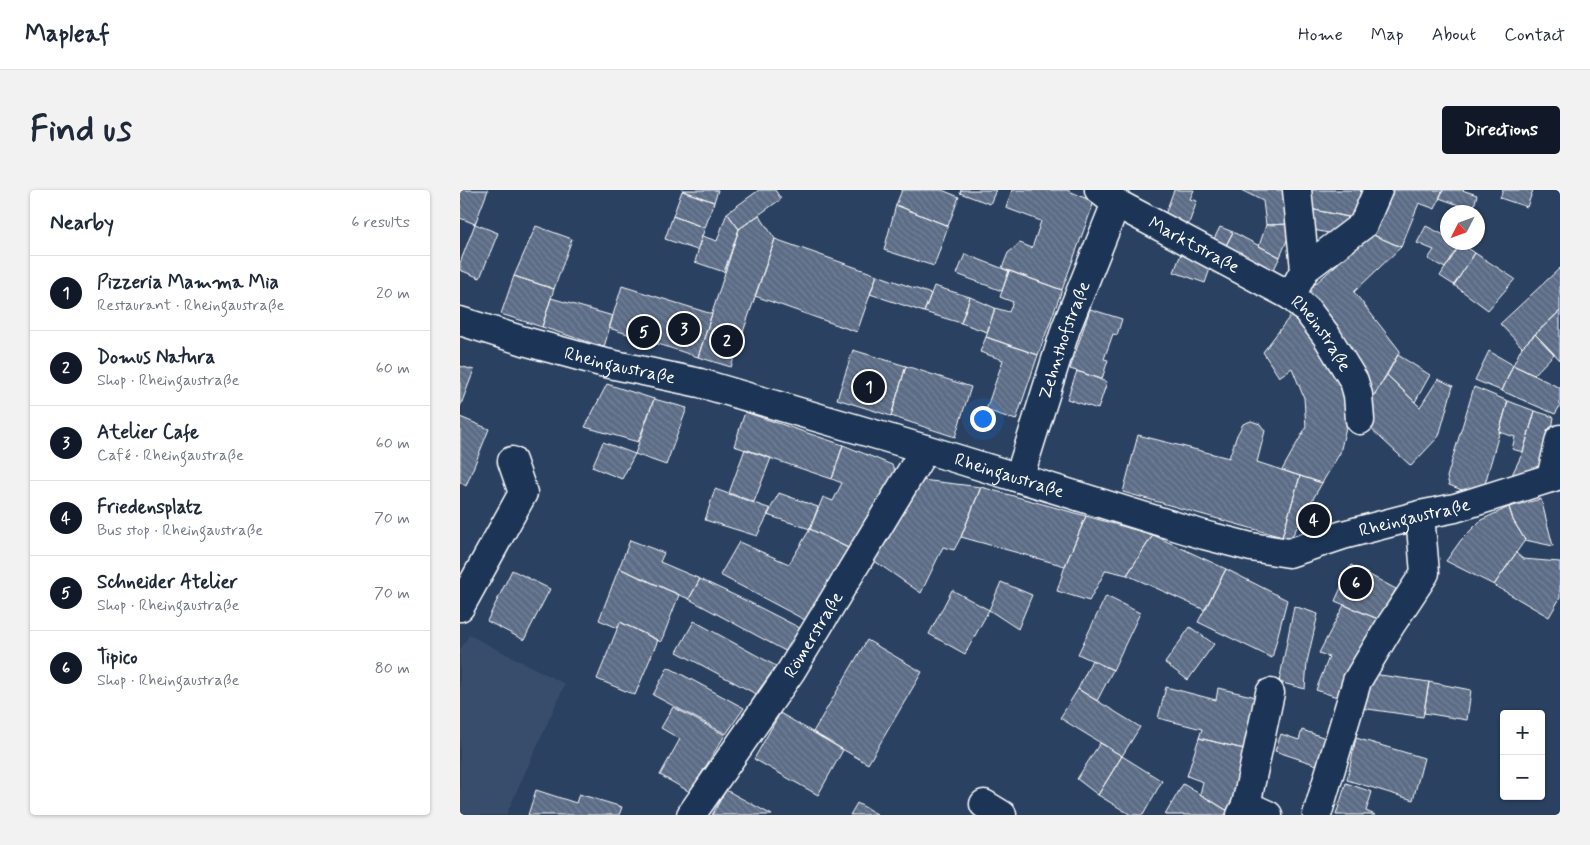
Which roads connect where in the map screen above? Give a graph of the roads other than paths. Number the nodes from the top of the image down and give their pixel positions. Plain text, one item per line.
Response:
1 (1297, 190) edge
2 (1378, 190) edge
3 (1108, 197) edge
4 (1305, 269) junction
5 (1291, 296) junction
6 (460, 321) edge
7 (1360, 420) dead end
8 (1560, 439) edge
9 (925, 449) junction
10 (512, 461) dead end
11 (1556, 476) edge
12 (1019, 478) junction
13 (1420, 515) junction
14 (460, 607) edge
15 (1270, 693) dead end
16 (1252, 812) edge
17 (691, 815) edge
18 (1318, 815) edge

1 - 4 street
2 - 4 street, Rheinstraße
3 - 5 street, Marktstraße
3 - 12 street, Zehnthofstraße
4 - 5 street, Rheinstraße
5 - 7 street, Rheinstraße
6 - 9 street, Rheingaustraße
8 - 11 street
9 - 12 street, Rheingaustraße
9 - 17 street, Römerstraße
10 - 14 street
11 - 13 street, Rheingaustraße
12 - 13 street, Rheingaustraße
13 - 18 street
15 - 16 street

